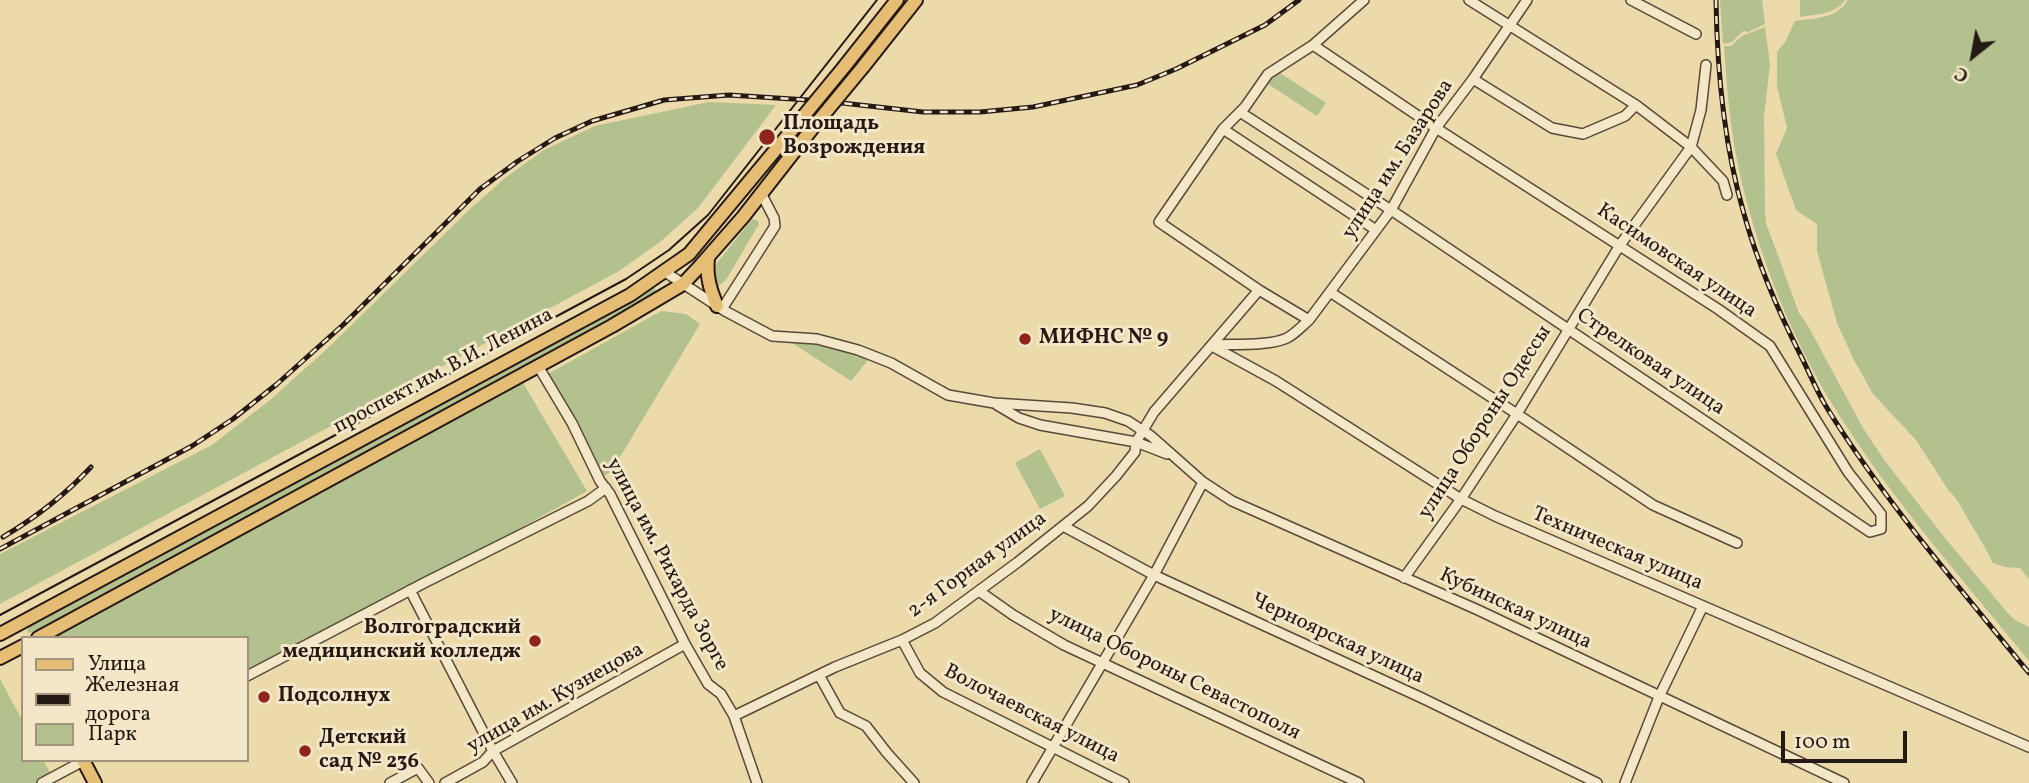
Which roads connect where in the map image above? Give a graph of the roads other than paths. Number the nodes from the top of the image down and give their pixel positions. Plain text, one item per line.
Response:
1 (897, 0) edge
2 (916, 0) edge
3 (1364, 0) edge
4 (1469, 0) edge
5 (1527, 0) edge
6 (1631, 0) edge
7 (1510, 26) junction
8 (1696, 34) dead end
9 (1313, 45) junction
10 (1706, 65) dead end
11 (1473, 79) junction
12 (1636, 105) junction
13 (1240, 112) junction
14 (1436, 128) junction
15 (1223, 129) junction
16 (1691, 147) junction
17 (761, 193) junction
18 (1727, 195) dead end
19 (1391, 210) junction
20 (1376, 230) junction
21 (1620, 245) junction
22 (708, 257) junction
23 (665, 272) junction
24 (683, 284) junction
25 (1259, 290) junction
26 (1330, 292) junction
27 (719, 307) junction
28 (1309, 320) junction
29 (1568, 329) junction
30 (1212, 346) junction
31 (538, 366) junction
32 (994, 403) junction
33 (1517, 414) junction
34 (1143, 430) junction
35 (1136, 442) junction
36 (1178, 459) junction
37 (1848, 472) joint
38 (1203, 482) junction
39 (606, 488) junction
40 (1461, 499) junction
41 (1063, 526) junction
42 (1737, 543) dead end
43 (1154, 575) junction
44 (1404, 578) junction
45 (410, 590) junction
46 (979, 591) junction
47 (1703, 606) junction
48 (5, 631) edge
49 (42, 636) edge
50 (902, 640) junction
51 (685, 644) junction
52 (21, 647) edge
53 (21, 648) edge
54 (0, 658) edge
55 (1102, 664) junction
56 (248, 675) edge
57 (819, 675) junction
58 (1659, 697) junction
59 (734, 716) junction
60 (1053, 747) junction
61 (2029, 747) edge
62 (493, 751) junction
63 (80, 762) edge
64 (85, 762) edge
65 (42, 783) edge
66 (95, 783) edge
67 (390, 783) edge
68 (429, 783) edge
69 (445, 783) edge
70 (512, 783) edge
71 (757, 783) edge
72 (914, 783) edge
73 (1032, 783) edge
74 (1124, 783) edge
75 (1359, 783) edge
76 (1597, 783) edge
77 (1625, 783) edge
78 (1844, 783) edge

1 - 23 main road, проспект им. В.И. Ленина, bridge
2 - 17 main road, проспект им. В.И. Ленина, bridge
3 - 9 street
4 - 7 street
5 - 7 street, улица им. Базарова
6 - 8 street
7 - 11 street, улица им. Базарова
7 - 12 street
9 - 13 street
9 - 14 street, Касимовская улица
10 - 16 street, улица Обороны Одессы
11 - 12 street
11 - 14 street, улица им. Базарова
12 - 16 street
13 - 15 street
13 - 19 street, Стрелковая улица
14 - 19 street, улица им. Базарова
14 - 21 street, Касимовская улица
15 - 20 street
15 - 25 street
16 - 18 street
16 - 21 street, улица Обороны Одессы
17 - 22 main road, проспект им. В.И. Ленина
17 - 27 street
19 - 20 street, улица им. Базарова
19 - 29 street, Стрелковая улица
20 - 26 street, улица им. Базарова
21 - 29 street, улица Обороны Одессы
21 - 37 street, Касимовская улица
22 - 24 main road, проспект им. В.И. Ленина
22 - 27 main road
23 - 24 street, Кубинская улица
23 - 48 main road, проспект им. В.И. Ленина
24 - 27 street, Кубинская улица
24 - 31 main road, проспект им. В.И. Ленина
25 - 28 street
25 - 30 street
26 - 28 street, улица им. Базарова
26 - 33 street
27 - 32 street, Кубинская улица
28 - 30 street, улица им. Базарова
29 - 33 street, улица Обороны Одессы
29 - 37 street, Стрелковая улица
30 - 34 street
30 - 40 street, Техническая улица
31 - 39 street, улица им. Рихарда Зорге
31 - 49 main road, проспект им. В.И. Ленина
32 - 34 street, Кубинская улица
32 - 35 street, Кубинская улица
33 - 40 street, улица Обороны Одессы
33 - 42 street
34 - 35 street, 2-я Горная улица
34 - 36 street, Кубинская улица
35 - 36 street, Кубинская улица
35 - 41 street, 2-я Горная улица
36 - 38 street, Кубинская улица
38 - 43 street
38 - 44 street, Кубинская улица
39 - 45 street
39 - 51 street, улица им. Рихарда Зорге
40 - 44 street, улица Обороны Одессы
40 - 47 street, Техническая улица
41 - 43 street, Черноярская улица
41 - 46 street, 2-я Горная улица
43 - 55 street
43 - 76 street, Черноярская улица
44 - 58 street, Кубинская улица
45 - 56 street
45 - 62 street
46 - 50 street, 2-я Горная улица
46 - 55 street, улица Обороны Севастополя
47 - 58 street
47 - 61 street, Техническая улица
48 - 52 main road
50 - 57 street, 2-я Горная улица
50 - 60 street, Волочаевская улица
51 - 59 street, улица им. Рихарда Зорге
51 - 62 street, улица им. Кузнецова
53 - 54 main road
55 - 60 street
55 - 75 street, улица Обороны Севастополя
57 - 59 street, 2-я Горная улица
57 - 72 street
58 - 77 street
58 - 78 street, Кубинская улица
59 - 71 street, улица им. Рихарда Зорге
60 - 73 street
60 - 74 street, Волочаевская улица
62 - 69 street, улица им. Кузнецова
62 - 70 street
63 - 65 street
64 - 66 main road
67 - 68 street

